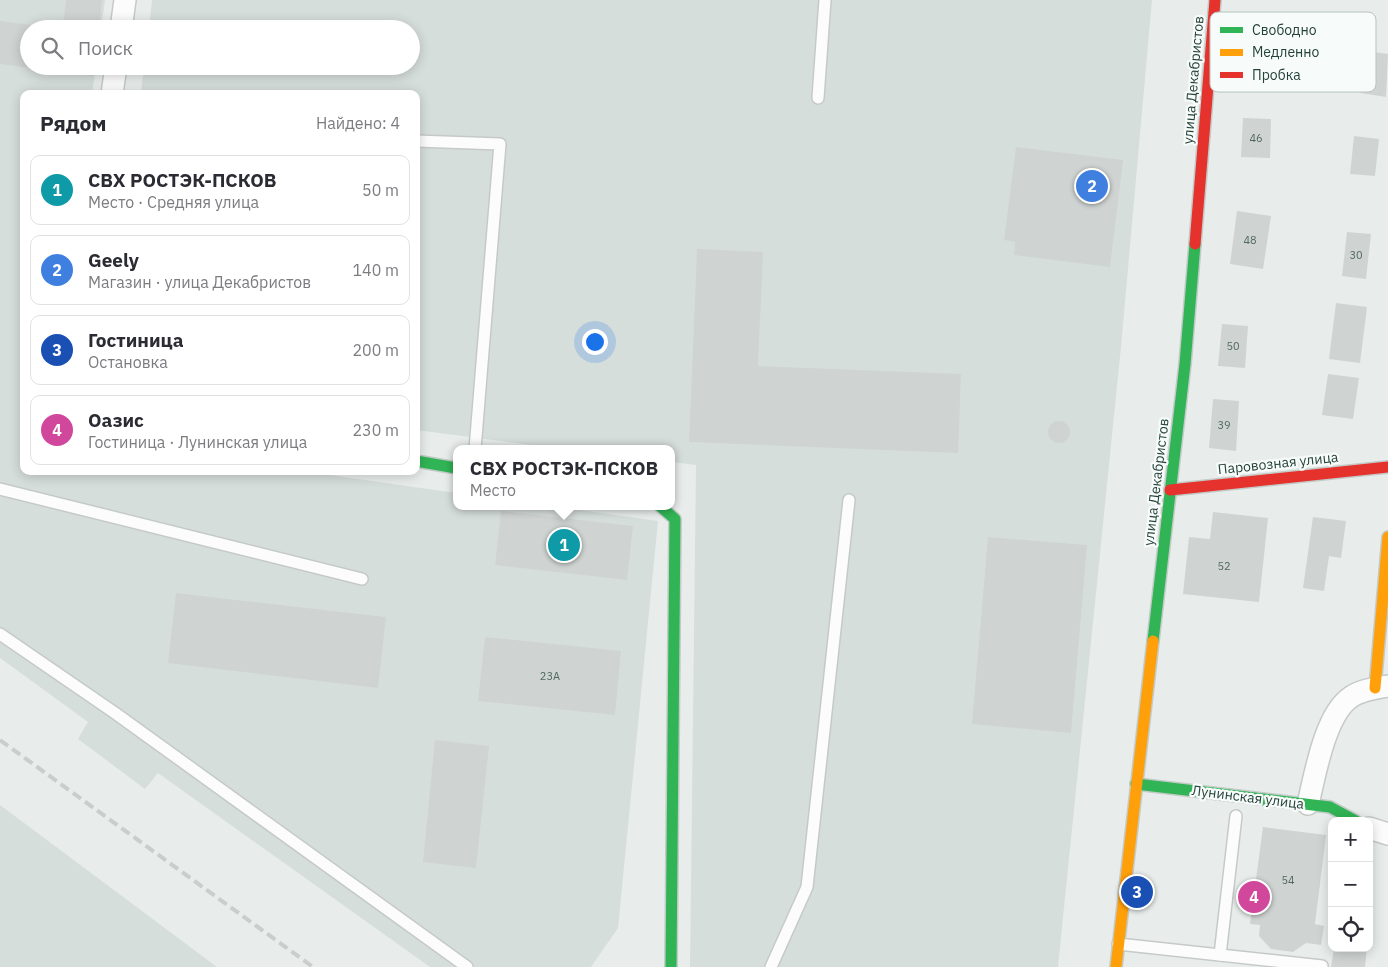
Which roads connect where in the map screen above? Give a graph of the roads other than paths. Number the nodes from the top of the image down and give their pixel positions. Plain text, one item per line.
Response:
1 (125, 0) edge
2 (825, 0) edge
3 (122, 20) edge
4 (1210, 61) edge
5 (115, 75) edge
6 (113, 90) edge
7 (818, 98) dead end
8 (420, 141) edge
9 (475, 445) edge
10 (420, 462) edge
11 (453, 467) edge
12 (1388, 467) edge
13 (0, 489) edge
14 (1170, 490) junction
15 (849, 500) dead end
16 (664, 510) edge
17 (1388, 537) edge
18 (362, 579) dead end
19 (0, 634) edge
20 (1382, 687) edge
21 (1136, 784) junction
22 (1308, 804) junction
23 (1236, 816) dead end
24 (1349, 817) edge
25 (1373, 829) edge
26 (1388, 834) edge
27 (1118, 944) junction
28 (1220, 955) junction
29 (1322, 966) edge
30 (467, 967) edge
31 (671, 967) edge
32 (770, 967) edge
33 (1116, 967) edge

1 - 3 street
2 - 7 lane
4 - 14 street, улица Декабристов
5 - 6 street
8 - 9 lane
10 - 11 street
12 - 14 street, Паровозная улица
13 - 18 lane
14 - 21 street, улица Декабристов
15 - 32 lane
16 - 31 street
17 - 20 street
19 - 30 lane
20 - 22 street
21 - 22 street, Лунинская улица
21 - 27 street, улица Декабристов
22 - 24 street, Лунинская улица
23 - 28 lane
25 - 26 street
27 - 28 lane
27 - 33 street, улица Декабристов
28 - 29 lane

